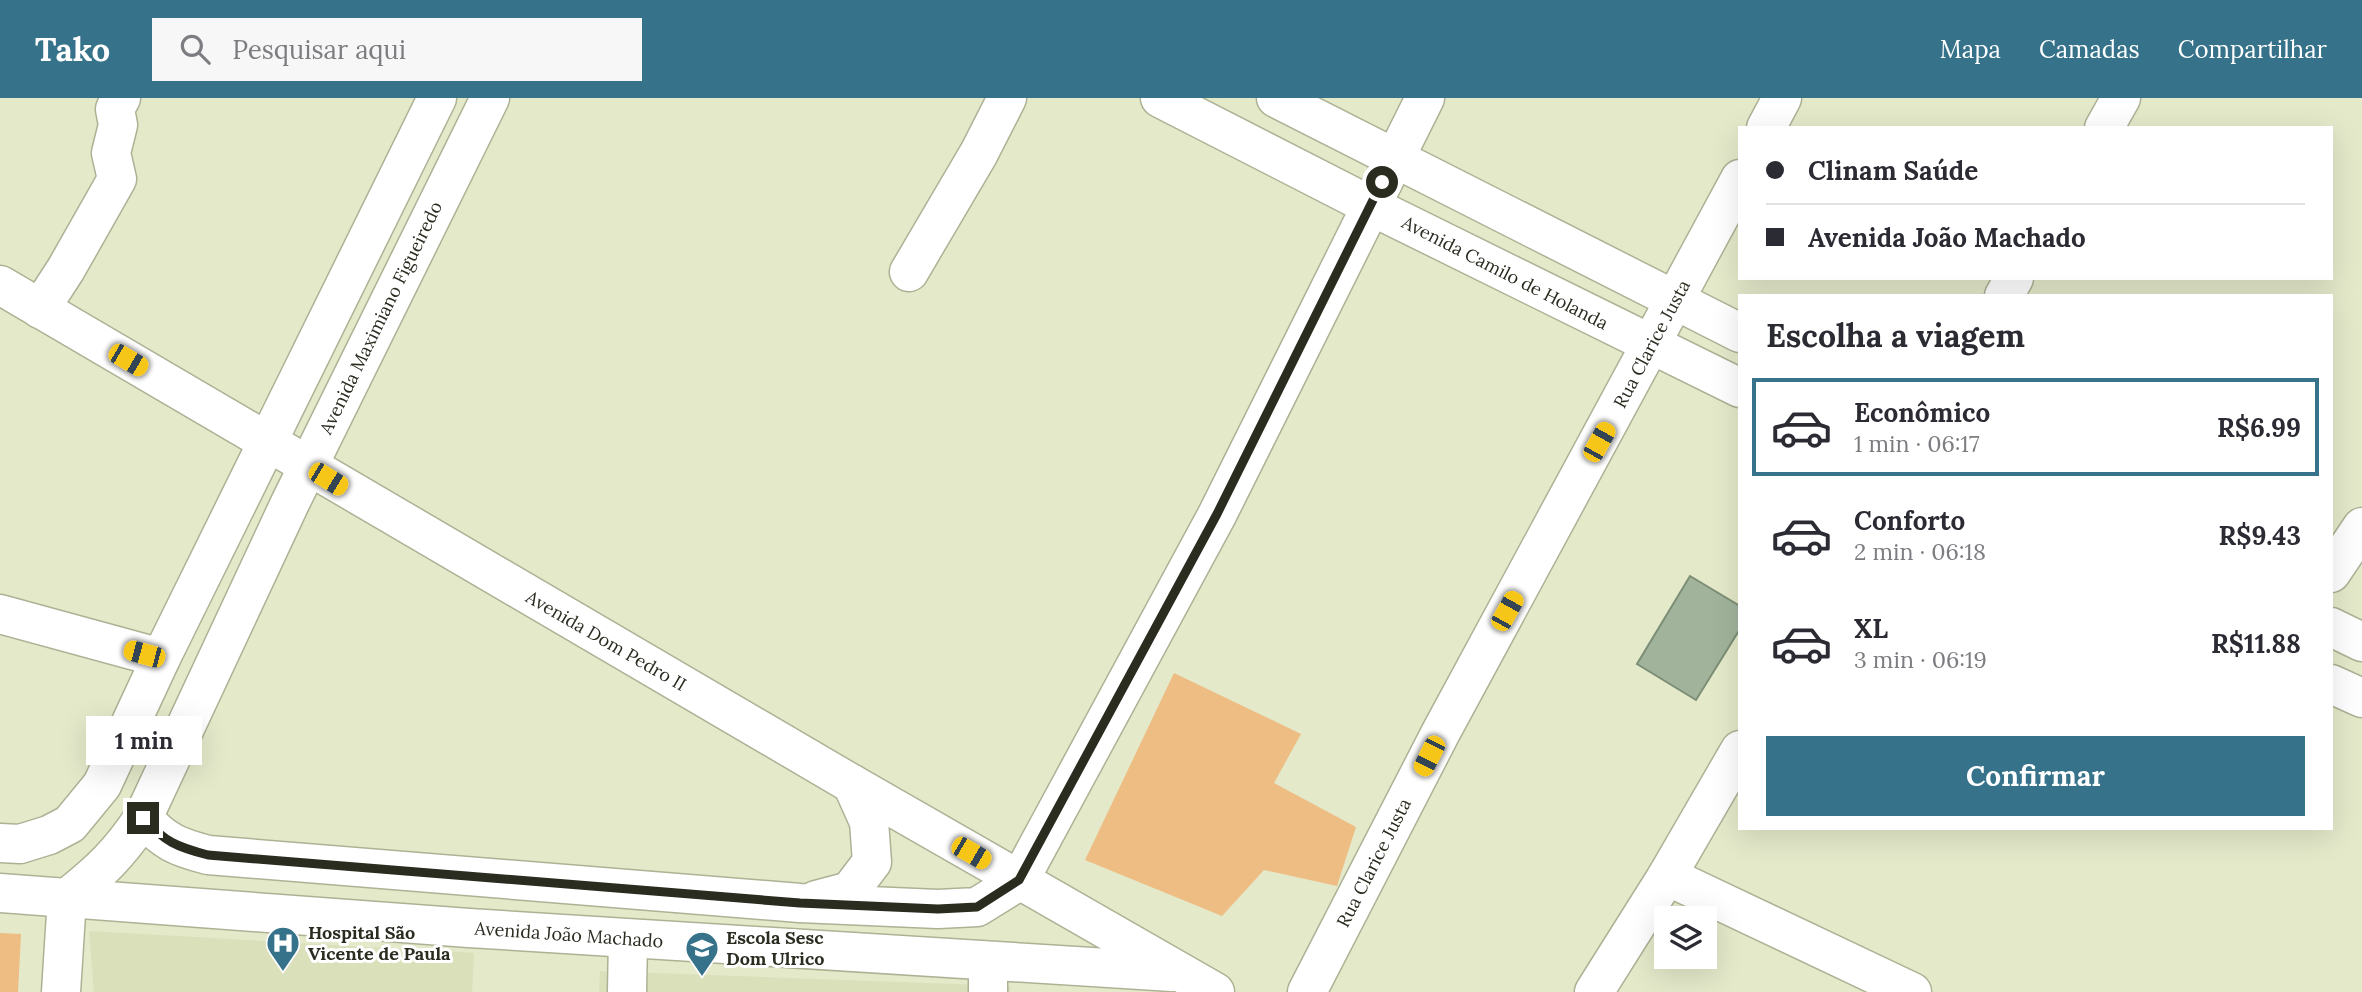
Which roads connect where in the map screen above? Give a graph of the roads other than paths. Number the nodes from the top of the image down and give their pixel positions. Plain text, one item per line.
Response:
1 (121, 98) edge
2 (437, 98) edge
3 (490, 98) edge
4 (1007, 98) edge
5 (1160, 98) edge
6 (1276, 98) edge
7 (1425, 98) edge
8 (1782, 98) edge
9 (2121, 98) edge
10 (1767, 126) edge
11 (2105, 126) edge
12 (1394, 158) junction
13 (1738, 183) edge
14 (1371, 206) junction
15 (909, 272) dead end
16 (0, 285) edge
17 (1675, 301) junction
18 (40, 309) junction
19 (1738, 332) edge
20 (1651, 346) junction
21 (1738, 387) edge
22 (268, 442) junction
23 (308, 467) junction
24 (2362, 527) edge
25 (2333, 570) edge
26 (0, 614) edge
27 (2333, 628) edge
28 (2362, 642) edge
29 (161, 658) junction
30 (2333, 685) edge
31 (2362, 698) edge
32 (1738, 753) edge
33 (852, 784) junction
34 (143, 818) junction
35 (0, 844) edge
36 (1667, 876) junction
37 (472, 877) junction
38 (1019, 880) junction
39 (0, 893) edge
40 (67, 898) junction
41 (800, 903) junction
42 (469, 928) junction
43 (628, 939) junction
44 (1181, 973) junction
45 (988, 977) edge
46 (61, 992) edge
47 (626, 992) edge
48 (1215, 992) edge
49 (1307, 992) edge
50 (1594, 992) edge
51 (1912, 992) edge

1 - 18 main road
2 - 22 main road
3 - 23 main road, Avenida Maximiano Figueiredo
4 - 15 main road
5 - 14 main road, Avenida Camilo de Holanda
6 - 12 main road
7 - 12 main road
8 - 10 main road
9 - 11 main road
12 - 14 main road
12 - 17 main road
13 - 17 main road, Rua Clarice Justa
14 - 20 main road, Avenida Camilo de Holanda
14 - 38 main road
16 - 18 main road, Avenida Dom Pedro II
17 - 19 main road
17 - 20 main road, Rua Clarice Justa
18 - 22 main road, Avenida Dom Pedro II
20 - 21 main road, Avenida Camilo de Holanda
20 - 49 main road, Rua Clarice Justa
22 - 23 main road, Avenida Dom Pedro II
22 - 29 main road
23 - 33 main road, Avenida Dom Pedro II
23 - 34 main road, Avenida Maximiano Figueiredo
24 - 25 main road
26 - 29 main road
27 - 28 main road
29 - 35 main road
30 - 31 main road
32 - 36 main road
33 - 38 main road, Avenida Dom Pedro II
33 - 41 main road
34 - 37 main road
34 - 40 main road, Avenida Maximiano Figueiredo
36 - 50 main road
36 - 51 main road
37 - 41 main road
37 - 42 main road
38 - 41 main road
38 - 44 main road, Avenida Dom Pedro II
39 - 40 main road, Avenida João Machado
40 - 42 main road, Avenida João Machado
40 - 46 main road
42 - 43 main road, Avenida João Machado
43 - 45 main road, Avenida João Machado
43 - 47 main road
44 - 45 main road, Avenida João Machado
44 - 48 main road, Avenida Dom Pedro II

